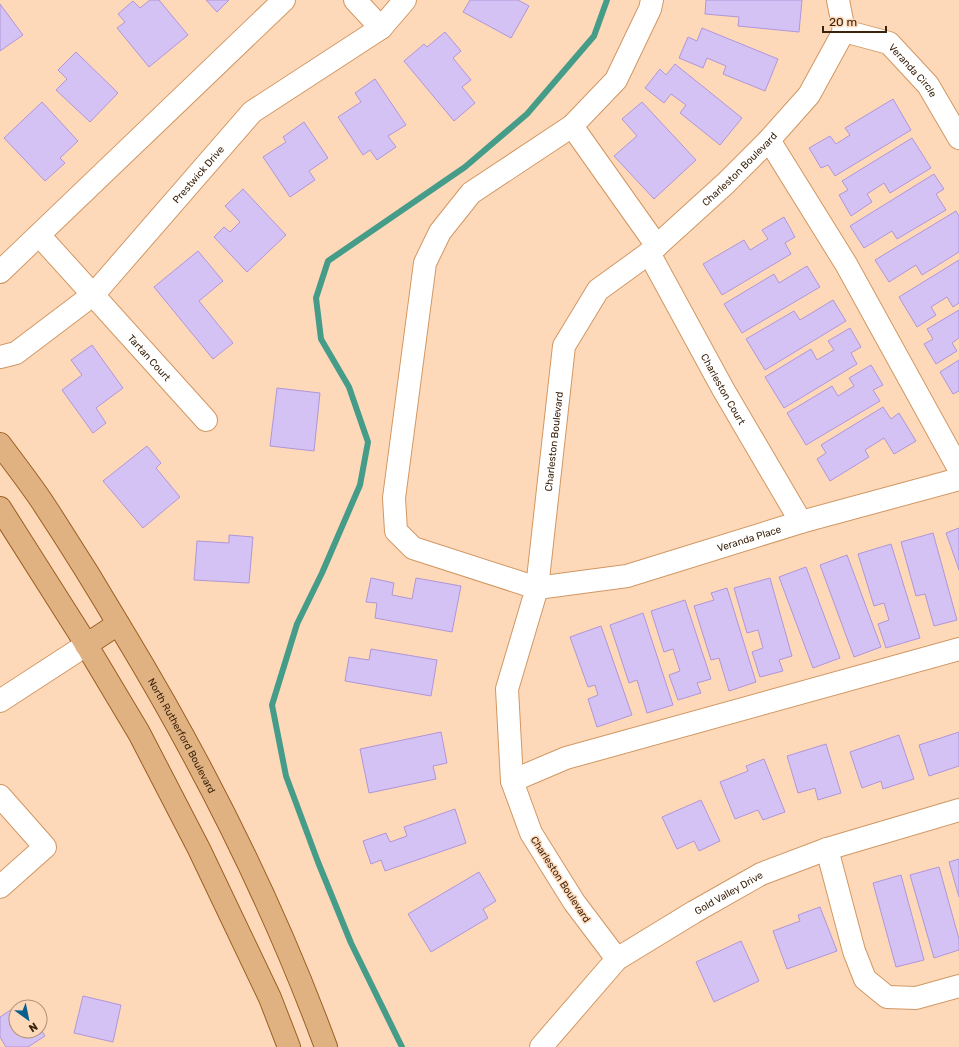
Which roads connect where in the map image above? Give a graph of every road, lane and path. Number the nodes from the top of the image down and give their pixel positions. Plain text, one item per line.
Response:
1 (284, 0) edge
2 (355, 0) edge
3 (405, 0) edge
4 (652, 0) edge
5 (838, 0) edge
6 (381, 28) junction
7 (844, 31) junction
8 (572, 126) junction
9 (959, 138) edge
10 (769, 140) junction
11 (39, 235) junction
12 (653, 250) junction
13 (0, 272) edge
14 (94, 294) junction
15 (0, 357) edge
16 (206, 420) dead end
17 (0, 444) edge
18 (959, 469) edge
19 (959, 479) edge
20 (0, 508) edge
21 (801, 522) junction
22 (537, 588) junction
23 (118, 624) junction
24 (86, 645) junction
25 (959, 649) edge
26 (0, 701) edge
27 (512, 781) junction
28 (0, 796) edge
29 (959, 810) edge
30 (827, 849) junction
31 (0, 887) edge
32 (617, 959) junction
33 (959, 986) edge
34 (289, 1047) edge
35 (326, 1047) edge
36 (540, 1047) edge

1 - 11 street
2 - 6 street
3 - 6 street, Prestwick Drive
4 - 8 street
5 - 7 street
6 - 14 street, Prestwick Drive
7 - 9 street, Veranda Circle
7 - 10 street, Charleston Boulevard
8 - 12 street, Charleston Court
8 - 22 street
10 - 12 street, Charleston Boulevard
10 - 18 street
11 - 13 street
11 - 14 street, Tartan Court
12 - 21 street, Charleston Court
12 - 22 street, Charleston Boulevard
14 - 15 street, Prestwick Drive
14 - 16 street, Tartan Court
17 - 23 main road, North Rutherford Boulevard
19 - 21 street, Veranda Place
20 - 24 main road
21 - 22 street, Veranda Place
22 - 27 street, Charleston Boulevard
23 - 24 main road
23 - 35 main road, North Rutherford Boulevard
24 - 26 street
24 - 34 main road
25 - 27 street
27 - 32 street, Charleston Boulevard
28 - 31 street
29 - 30 street, Gold Valley Drive
30 - 32 street, Gold Valley Drive
30 - 33 street
32 - 36 street, Gold Valley Drive

